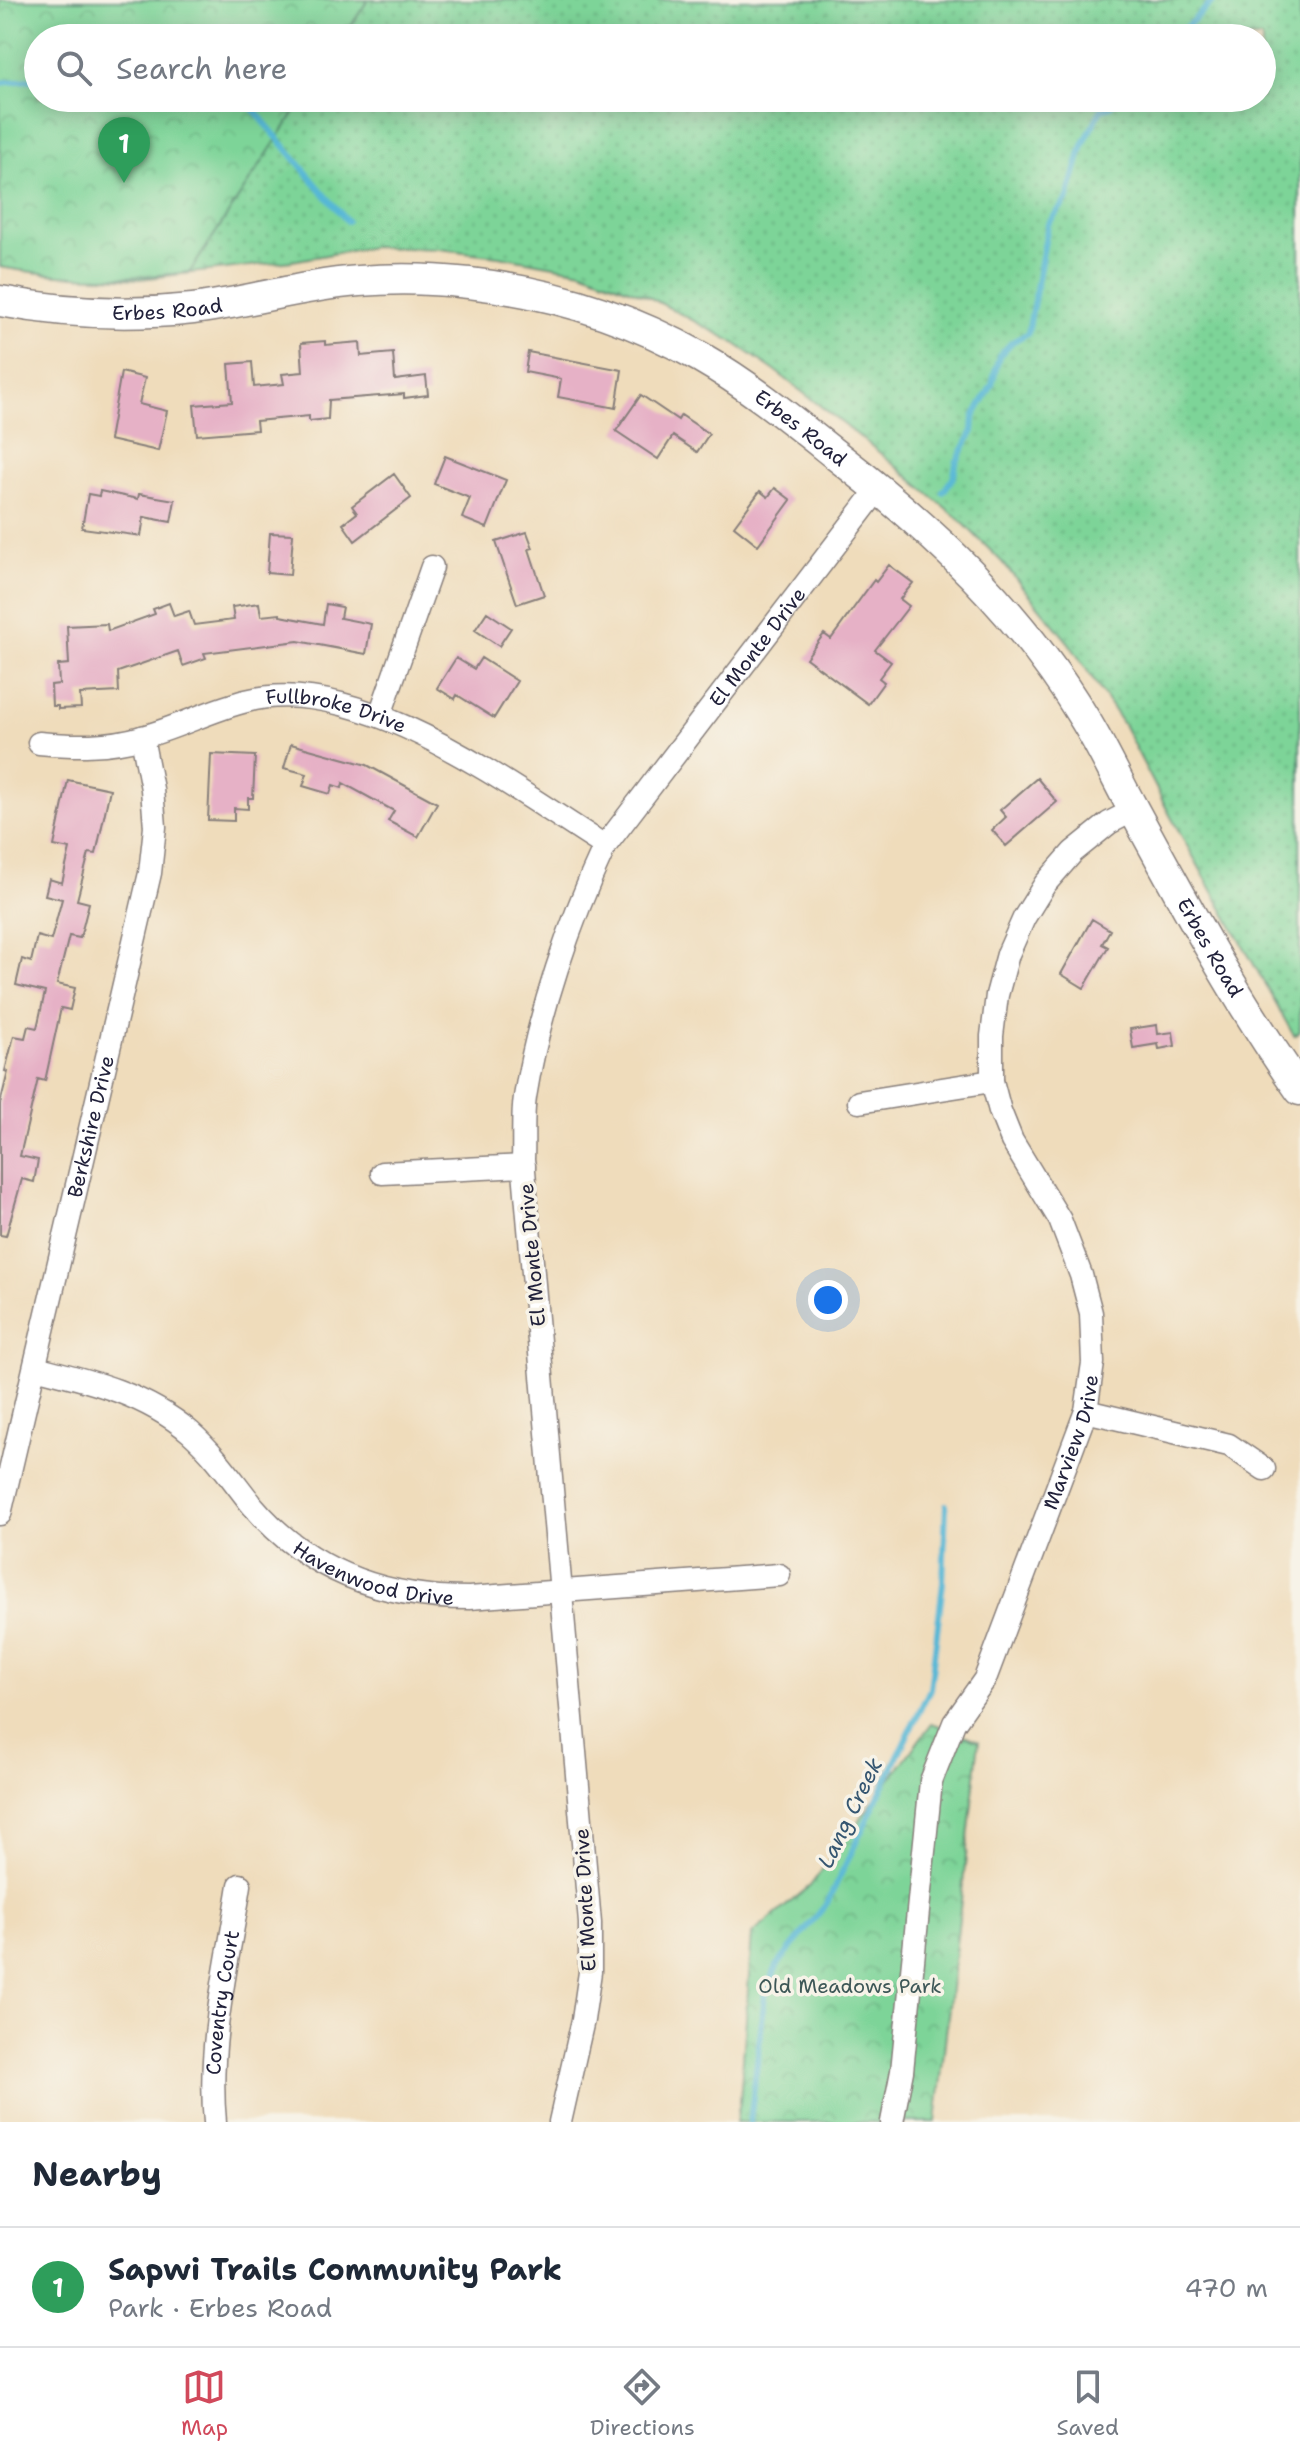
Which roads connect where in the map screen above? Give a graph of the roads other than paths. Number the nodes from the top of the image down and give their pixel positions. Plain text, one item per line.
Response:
1 (0, 301) edge
2 (879, 488) junction
3 (432, 567) dead end
4 (380, 715) junction
5 (142, 737) junction
6 (39, 743) dead end
7 (1134, 810) junction
8 (605, 846) junction
9 (992, 1081) junction
10 (1300, 1090) edge
11 (859, 1102) dead end
12 (524, 1166) junction
13 (382, 1173) dead end
14 (35, 1367) junction
15 (1086, 1411) junction
16 (1264, 1469) dead end
17 (0, 1514) edge
18 (779, 1575) dead end
19 (561, 1590) junction
20 (240, 1885) dead end
21 (215, 2122) edge
22 (560, 2122) edge
23 (892, 2122) edge

1 - 2 main road, Erbes Road
2 - 7 main road, Erbes Road
2 - 8 street, El Monte Drive
3 - 4 street
4 - 5 street, Fullbroke Drive
4 - 8 street, Fullbroke Drive
5 - 6 street, Fullbroke Drive
5 - 14 street, Berkshire Drive
7 - 9 street, Marview Drive
7 - 10 main road, Erbes Road
8 - 12 street, El Monte Drive
9 - 11 street
9 - 15 street, Marview Drive
12 - 13 street
12 - 19 street, El Monte Drive
14 - 17 street, Berkshire Drive
14 - 19 street, Havenwood Drive
15 - 16 street
15 - 23 street, Marview Drive
18 - 19 street, Havenwood Drive
19 - 22 street, El Monte Drive
20 - 21 street, Coventry Court

